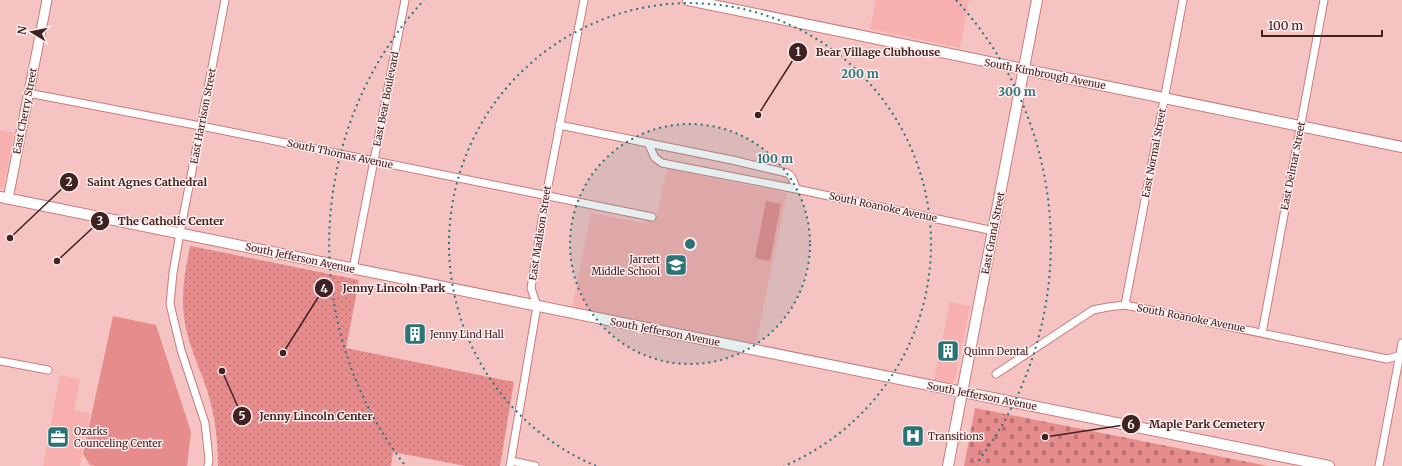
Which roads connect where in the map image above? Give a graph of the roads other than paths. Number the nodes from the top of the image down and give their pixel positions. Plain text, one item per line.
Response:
1 (47, 0) edge
2 (225, 0) edge
3 (405, 0) edge
4 (584, 0) edge
5 (688, 0) edge
6 (1037, 0) edge
7 (1183, 0) edge
8 (1324, 0) edge
9 (1024, 70) junction
10 (28, 93) junction
11 (1165, 98) junction
12 (559, 125) junction
13 (1301, 125) junction
14 (201, 126) junction
15 (648, 142) junction
16 (1402, 147) edge
17 (374, 161) junction
18 (796, 189) junction
19 (546, 196) junction
20 (4, 198) edge
21 (652, 217) dead end
22 (994, 231) junction
23 (180, 233) junction
24 (353, 269) junction
25 (1125, 305) junction
26 (537, 306) junction
27 (1262, 333) junction
28 (1402, 343) edge
29 (1401, 355) edge
30 (0, 361) edge
31 (48, 370) dead end
32 (996, 374) dead end
33 (963, 392) junction
34 (510, 464) edge
35 (208, 466) edge
36 (535, 466) edge
37 (948, 466) edge
38 (1329, 466) edge
39 (1379, 466) edge

1 - 10 street, East Cherry Street
2 - 14 street, East Harrison Street
3 - 17 street, East Bear Boulevard
4 - 12 street, East Madison Street
5 - 9 main road, South Kimbrough Avenue
6 - 9 main road, East Grand Street
7 - 11 street, East Normal Street
8 - 13 street, East Delmar Street
9 - 11 main road, South Kimbrough Avenue
9 - 22 main road, East Grand Street
10 - 14 street, South Thomas Avenue
10 - 20 street, East Cherry Street
11 - 13 main road, South Kimbrough Avenue
11 - 25 street, East Normal Street
12 - 15 street
12 - 19 street, East Madison Street
13 - 16 main road, South Kimbrough Avenue
13 - 27 street, East Delmar Street
14 - 17 street, South Thomas Avenue
14 - 23 street, East Harrison Street
15 - 18 street
15 - 18 street, South Roanoke Avenue
17 - 19 street, South Thomas Avenue
17 - 24 street, East Bear Boulevard
18 - 22 street, South Roanoke Avenue
19 - 21 street, South Thomas Avenue
19 - 26 street, East Madison Street
20 - 23 main road, South Jefferson Avenue
22 - 33 main road, East Grand Street
23 - 24 main road, South Jefferson Avenue
23 - 35 street, East Harrison Street
24 - 26 main road, South Jefferson Avenue
25 - 27 street, South Roanoke Avenue
25 - 32 street, South Roanoke Avenue
26 - 33 main road, South Jefferson Avenue
26 - 34 street, East Madison Street
27 - 29 street, South Roanoke Avenue
28 - 29 street
29 - 39 street
30 - 31 street
33 - 37 main road, East Grand Street
33 - 38 main road, South Jefferson Avenue
34 - 36 street

